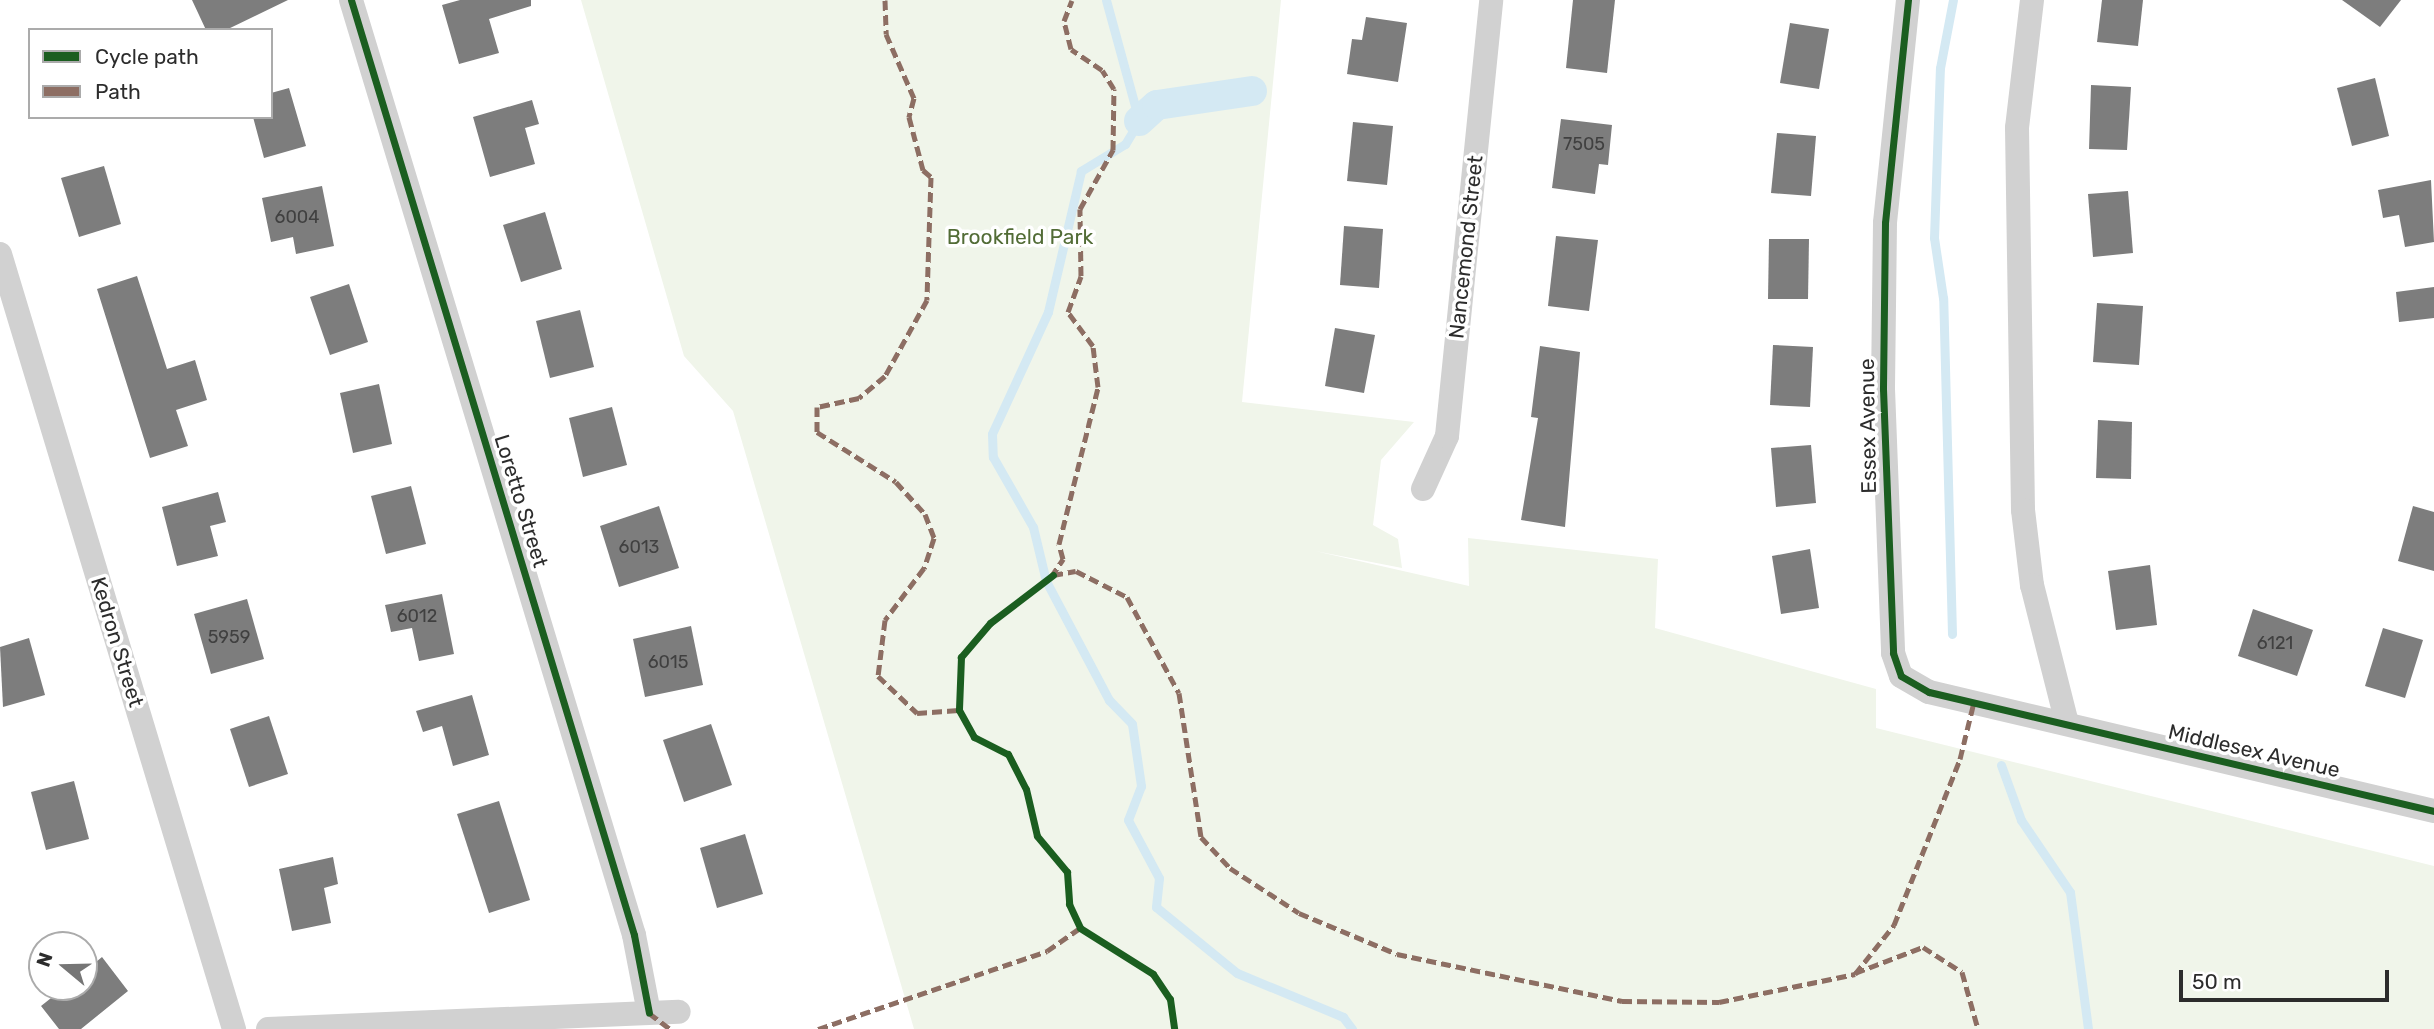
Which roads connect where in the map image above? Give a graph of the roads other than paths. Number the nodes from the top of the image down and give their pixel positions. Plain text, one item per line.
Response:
1 (351, 0) edge
2 (1491, 0) edge
3 (1908, 0) edge
4 (2032, 0) edge
5 (0, 254) edge
6 (1423, 489) dead end
7 (2067, 723) junction
8 (2434, 811) edge
9 (679, 1012) dead end
10 (649, 1013) junction
11 (234, 1029) edge
12 (268, 1029) edge

1 - 10 street, Loretto Street
2 - 6 street, Nancemond Street
3 - 7 street, Essex Avenue
4 - 7 street
5 - 11 street, Kedron Street
7 - 8 street, Middlesex Avenue
9 - 10 street
10 - 12 street

